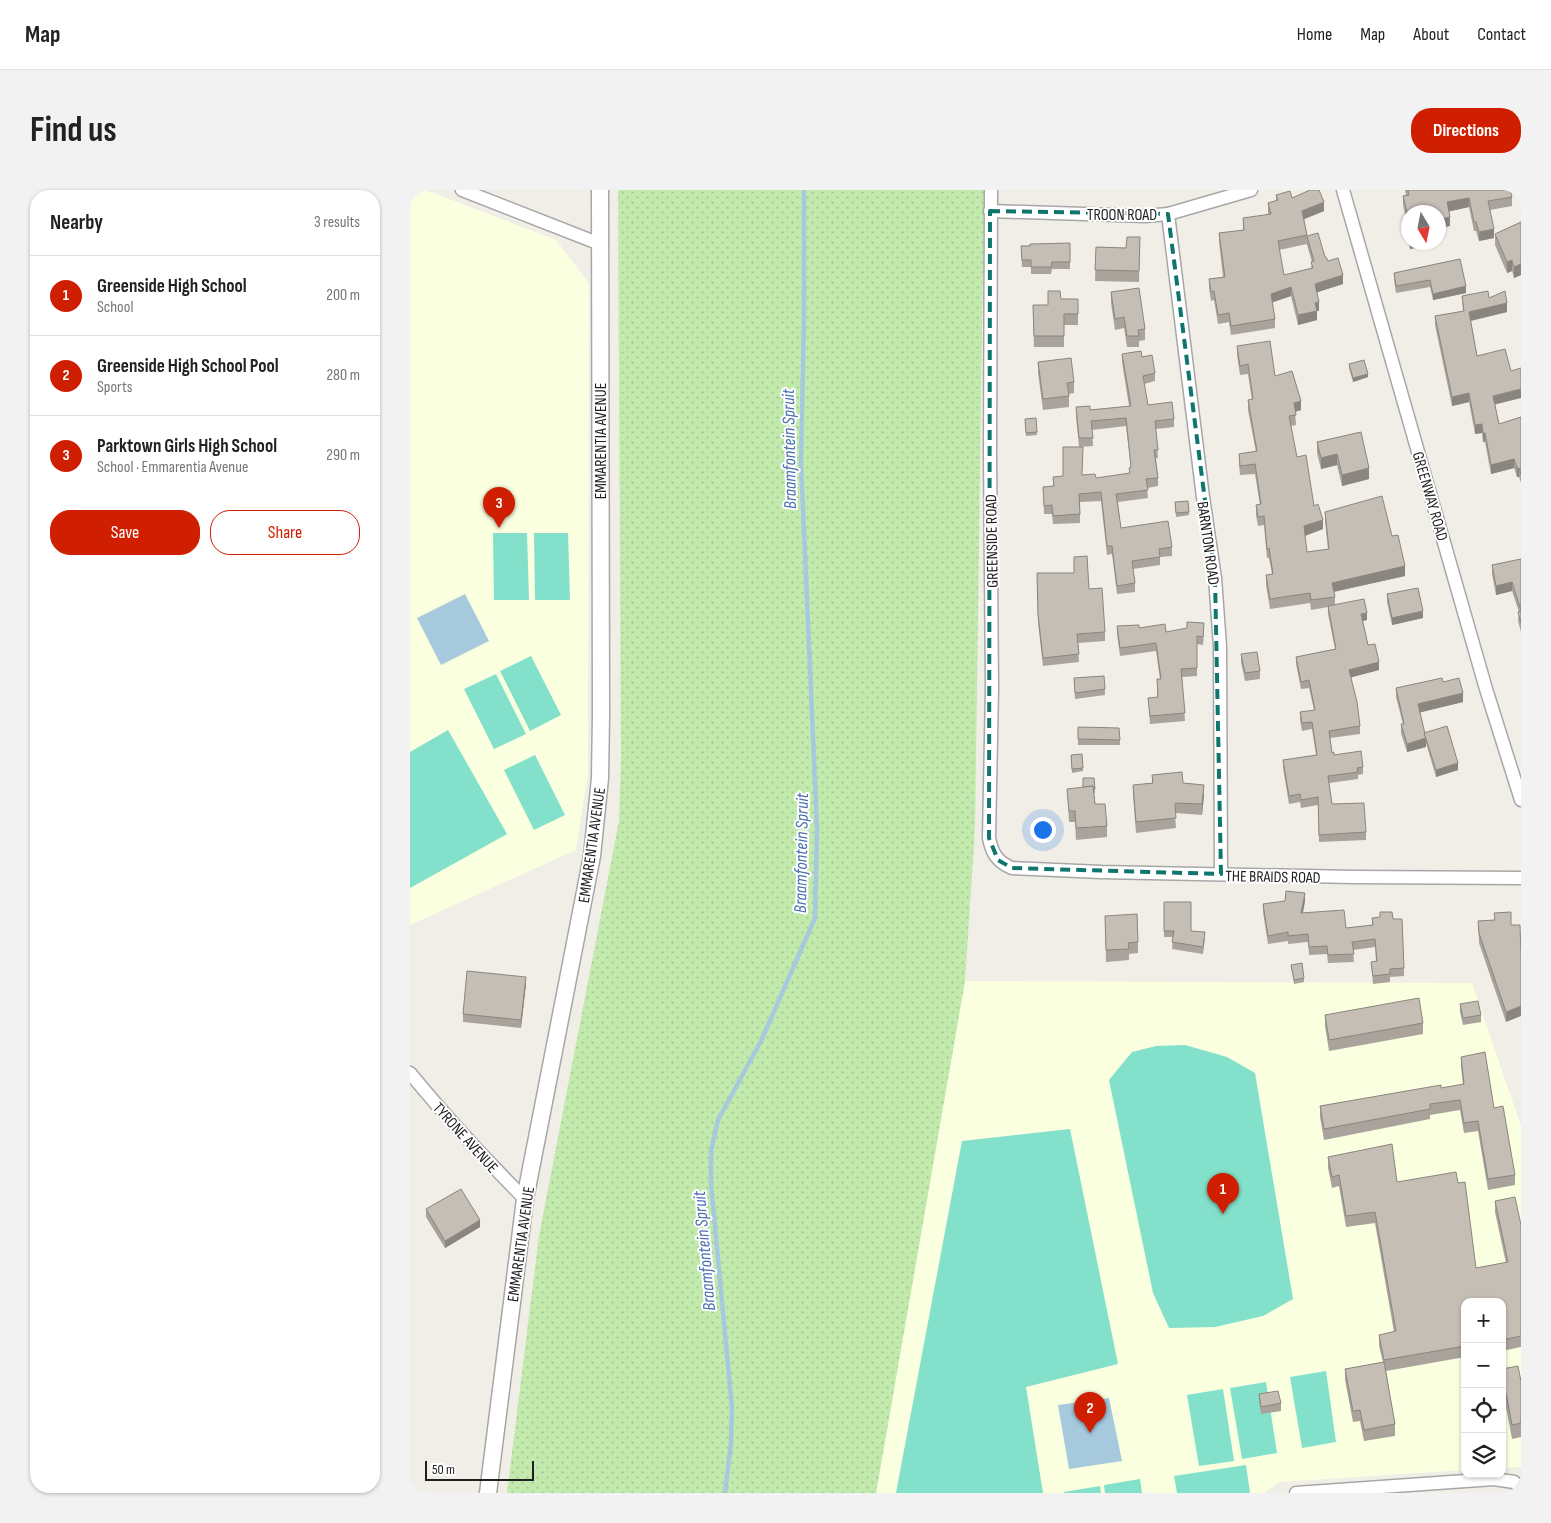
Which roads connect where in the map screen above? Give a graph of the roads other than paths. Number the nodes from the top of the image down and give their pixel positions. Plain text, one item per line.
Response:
1 (462, 190) edge
2 (600, 190) edge
3 (991, 190) edge
4 (1251, 190) edge
5 (1343, 190) edge
6 (990, 211) junction
7 (1168, 214) junction
8 (600, 244) junction
9 (1521, 800) edge
10 (1025, 870) joint
11 (1221, 874) junction
12 (1521, 878) edge
13 (410, 1073) edge
14 (525, 1199) junction
15 (1521, 1488) edge
16 (488, 1493) edge
17 (1296, 1493) edge

1 - 8 street
2 - 8 street, EMMARENTIA AVENUE
3 - 6 street, GREENSIDE ROAD
4 - 7 street, TROON ROAD
5 - 9 street, GREENWAY ROAD
6 - 7 street, TROON ROAD
6 - 10 street, GREENSIDE ROAD
7 - 11 street, BARNTON ROAD
8 - 14 street, EMMARENTIA AVENUE
10 - 11 street, THE BRAIDS ROAD
11 - 12 street, THE BRAIDS ROAD
13 - 14 street, TYRONE AVENUE
14 - 16 street, EMMARENTIA AVENUE
15 - 17 street

